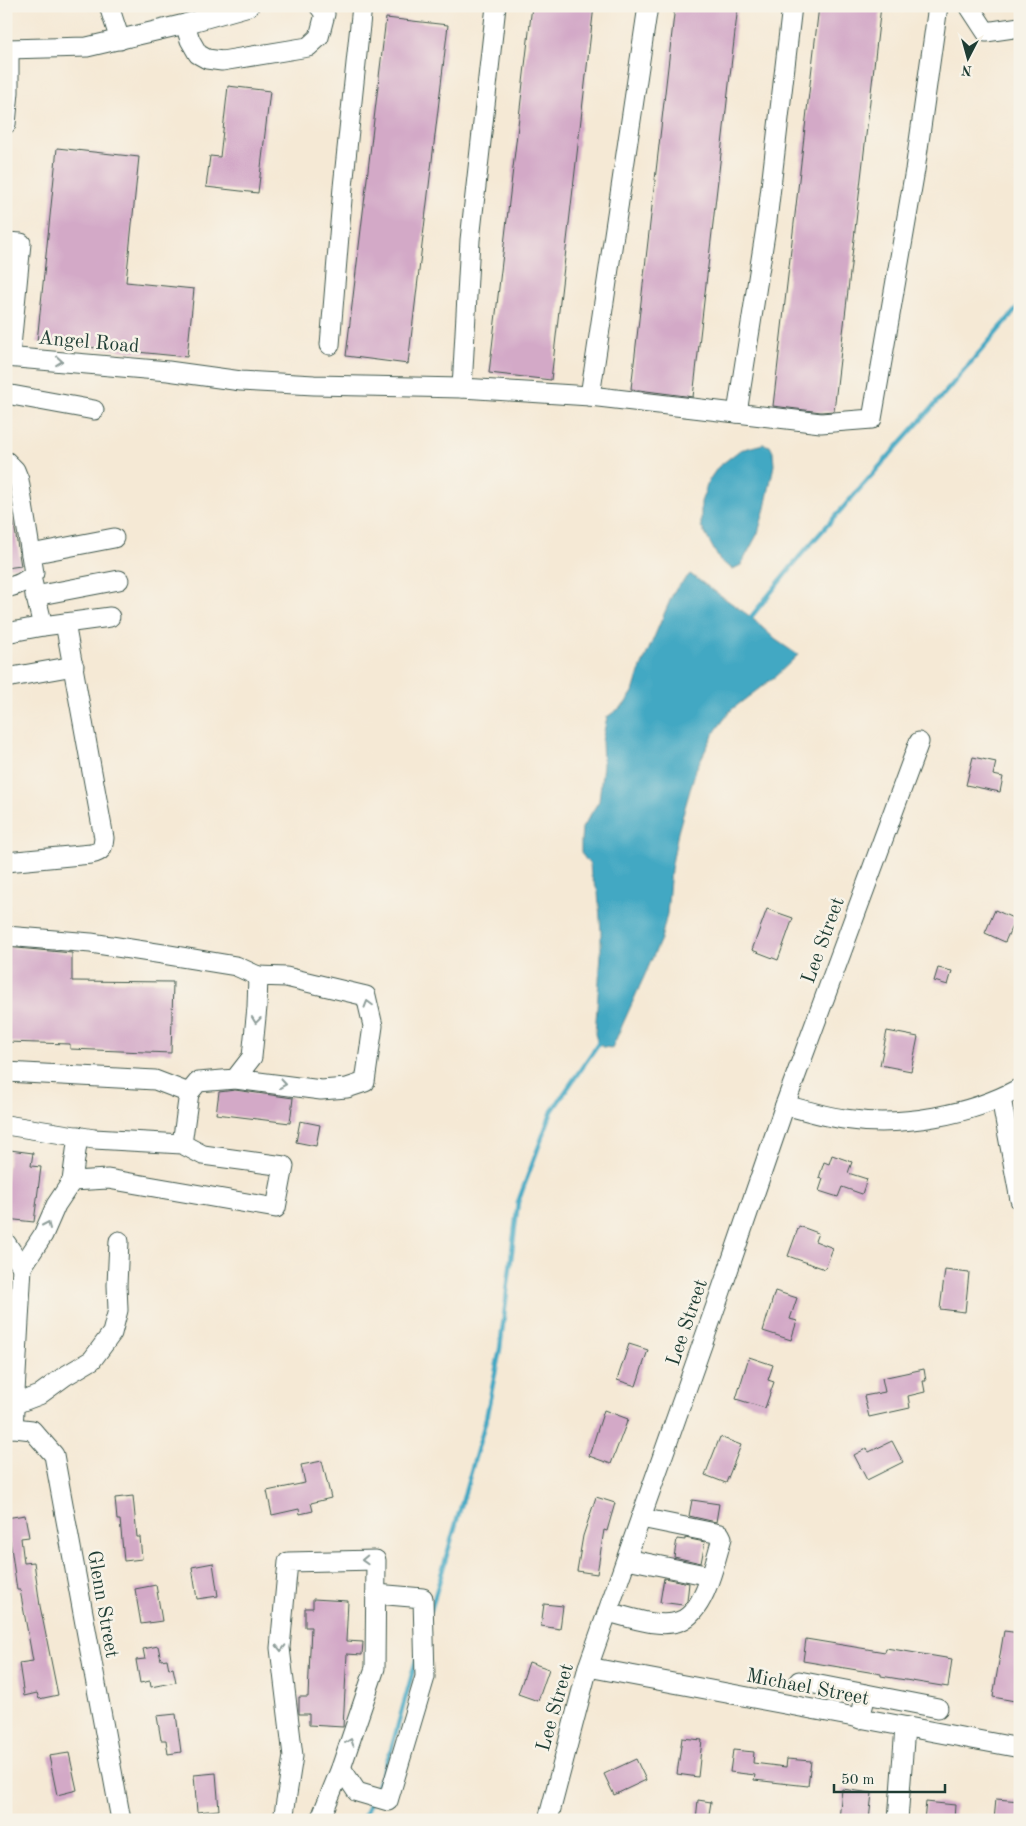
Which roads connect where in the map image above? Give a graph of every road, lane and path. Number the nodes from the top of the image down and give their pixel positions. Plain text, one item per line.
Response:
1 (109, 6) edge
2 (249, 6) edge
3 (320, 6) edge
4 (362, 6) edge
5 (496, 6) edge
6 (648, 6) edge
7 (792, 6) edge
8 (938, 6) edge
9 (969, 6) edge
10 (185, 24) junction
11 (1020, 27) edge
12 (120, 40) junction
13 (8, 49) edge
14 (6, 124) edge
15 (6, 242) edge
16 (330, 345) dead end
17 (8, 357) edge
18 (462, 388) junction
19 (6, 394) edge
20 (590, 396) junction
21 (94, 410) dead end
22 (737, 413) junction
23 (6, 461) edge
24 (114, 538) dead end
25 (31, 554) junction
26 (31, 577) junction
27 (119, 580) dead end
28 (6, 588) edge
29 (35, 596) junction
30 (110, 617) dead end
31 (65, 623) junction
32 (43, 626) junction
33 (6, 633) edge
34 (74, 666) junction
35 (6, 678) edge
36 (919, 742) dead end
37 (6, 862) edge
38 (6, 936) edge
39 (258, 976) junction
40 (6, 1072) edge
41 (235, 1079) junction
42 (1020, 1088) edge
43 (189, 1093) junction
44 (1001, 1098) junction
45 (784, 1105) junction
46 (6, 1125) edge
47 (78, 1136) junction
48 (182, 1144) junction
49 (72, 1181) junction
50 (1020, 1200) edge
51 (120, 1241) dead end
52 (6, 1243) edge
53 (22, 1267) junction
54 (15, 1404) junction
55 (10, 1427) edge
56 (641, 1518) junction
57 (626, 1559) junction
58 (710, 1576) junction
59 (376, 1594) junction
60 (608, 1612) junction
61 (588, 1667) junction
62 (799, 1682) dead end
63 (866, 1694) junction
64 (938, 1708) dead end
65 (860, 1718) junction
66 (905, 1727) junction
67 (1020, 1748) edge
68 (341, 1768) junction
69 (121, 1820) edge
70 (282, 1820) edge
71 (320, 1820) edge
72 (548, 1820) edge
73 (898, 1820) edge

1 - 12 street
2 - 10 street
3 - 10 street
4 - 16 street
5 - 18 street
6 - 20 street
7 - 22 street
8 - 22 street, Angel Road
9 - 11 street
10 - 12 street
12 - 13 street
13 - 14 street
15 - 17 street
17 -> 18 street, Angel Road
18 - 20 street, Angel Road
19 - 21 street
20 - 22 street, Angel Road
23 - 25 street
24 - 25 street
25 - 26 street
26 - 28 street
26 - 29 street
27 - 29 street
29 - 32 street
30 - 31 street
31 - 32 street
31 - 34 street
32 - 33 street
34 - 35 street
34 - 37 street
36 - 45 street, Lee Street
38 - 39 street
39 -> 41 street
41 -> 39 street
40 - 43 street
41 - 43 street
42 - 44 street
43 - 48 street
44 - 45 street
44 - 50 street
45 - 56 street, Lee Street
46 - 47 street
47 - 48 street
47 - 49 street
48 - 49 street
53 -> 49 street
51 - 54 street
52 - 53 street
53 - 54 street
54 - 55 street
55 - 69 street, Glenn Street
56 - 57 street, Lee Street
56 - 58 street
57 - 58 street
57 - 60 street, Lee Street
58 - 60 street
68 -> 59 street
59 - 68 street
59 -> 70 street
60 - 61 street, Lee Street
61 - 65 street, Michael Street
61 - 72 street, Lee Street
62 - 63 street
63 - 64 street
63 - 65 street
65 - 66 street, Michael Street
66 - 67 street, Michael Street
66 - 73 street
68 - 71 street

